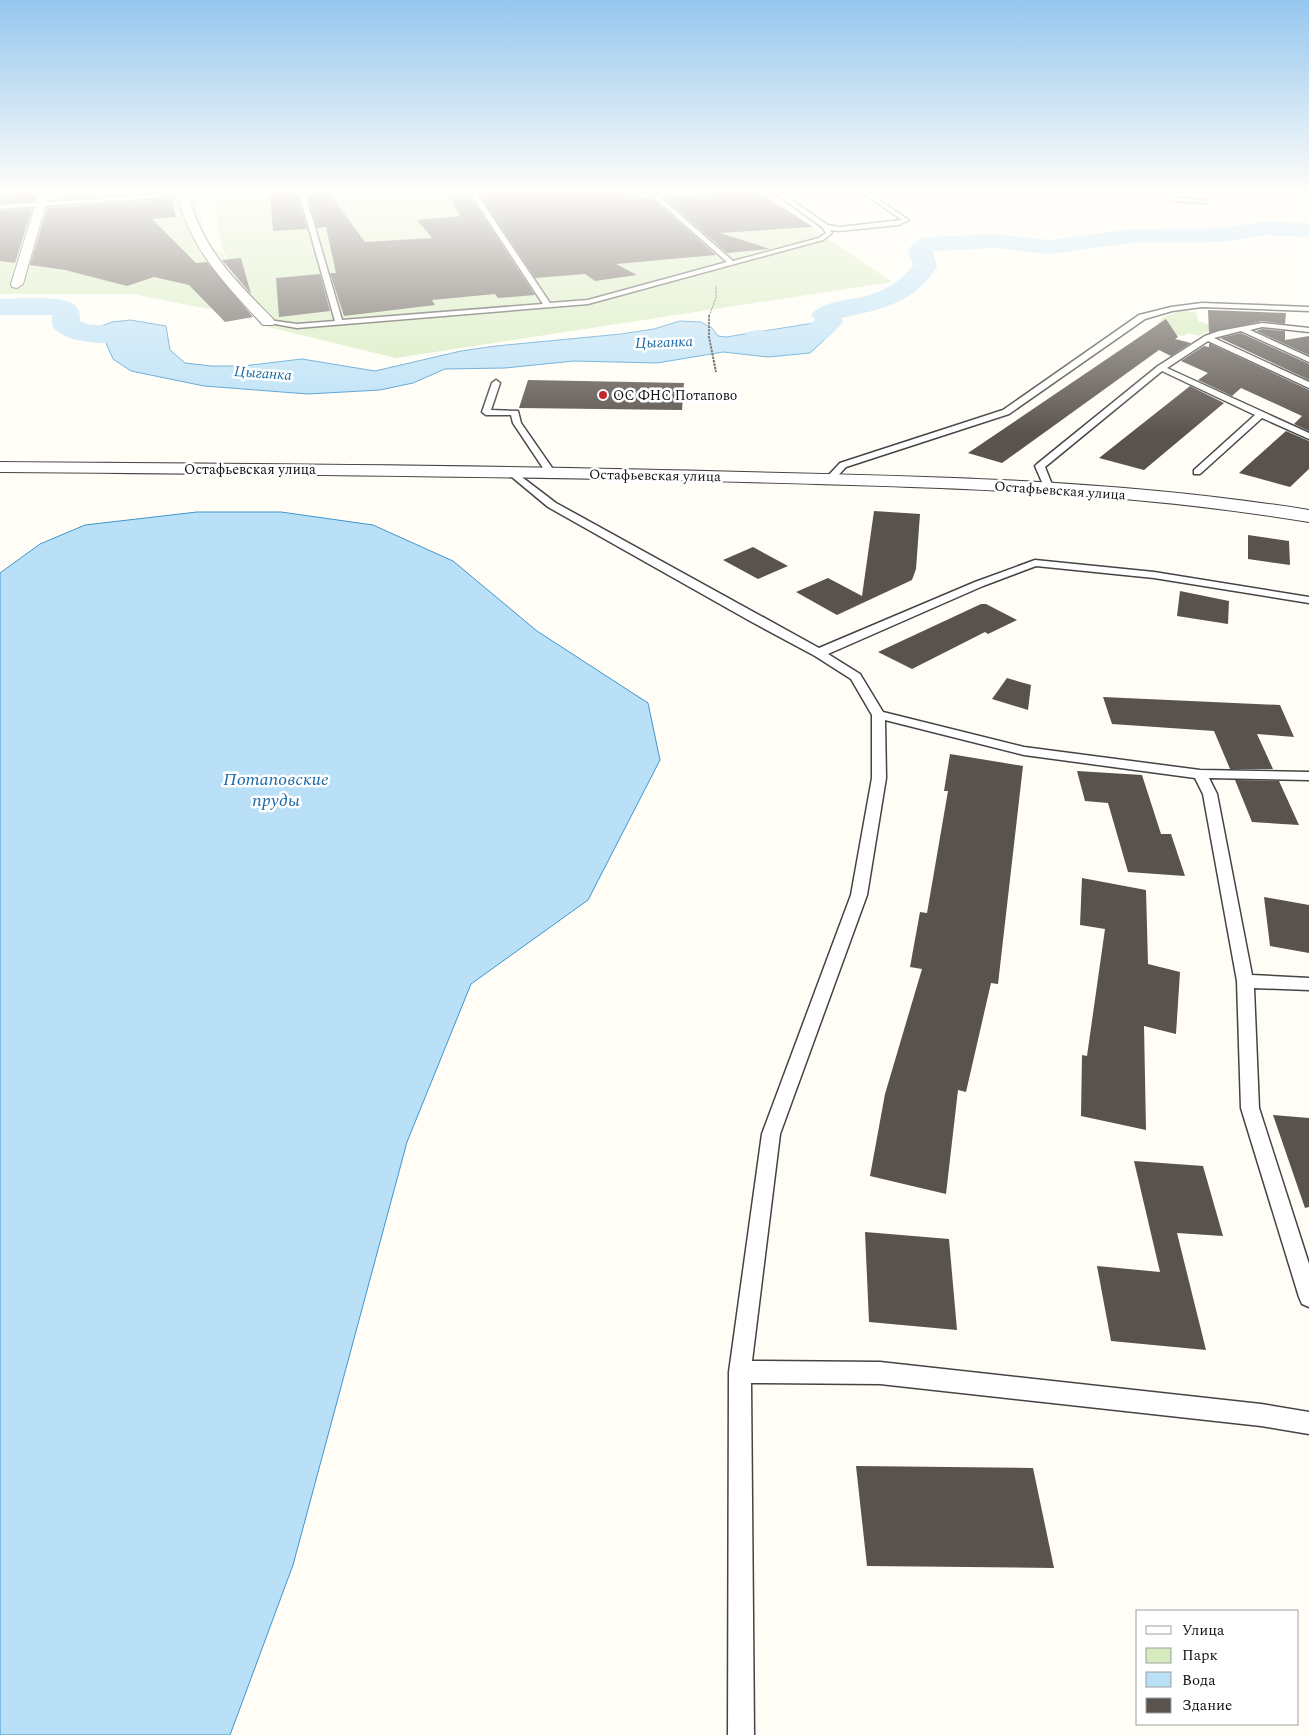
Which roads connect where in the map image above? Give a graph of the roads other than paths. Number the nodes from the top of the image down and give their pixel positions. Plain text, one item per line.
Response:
1 (20, 274) edge
2 (225, 274) edge
3 (325, 274) edge
4 (527, 274) edge
5 (690, 274) edge
6 (17, 284) dead end
7 (548, 306) junction
8 (1309, 309) edge
9 (268, 322) joint
10 (339, 322) junction
11 (1240, 328) junction
12 (1309, 330) edge
13 (1208, 338) junction
14 (1309, 360) edge
15 (1162, 368) junction
16 (496, 383) dead end
17 (1309, 386) edge
18 (1260, 415) junction
19 (1309, 436) edge
20 (0, 467) edge
21 (510, 471) junction
22 (550, 472) junction
23 (1197, 472) dead end
24 (830, 479) junction
25 (1048, 487) junction
26 (1309, 516) edge
27 (1309, 600) edge
28 (819, 653) junction
29 (878, 716) junction
30 (1200, 774) junction
31 (1309, 776) edge
32 (1245, 982) junction
33 (1309, 984) edge
34 (1309, 1297) edge
35 (740, 1372) junction
36 (1309, 1424) edge
37 (742, 1735) edge

1 - 6 street
2 - 9 street
3 - 10 lane
4 - 7 lane
5 - 7 lane
7 - 10 lane
8 - 24 lane
9 - 10 lane
11 - 12 lane
11 - 13 lane
11 - 14 lane
13 - 15 lane
13 - 17 lane
15 - 18 lane
15 - 25 lane
16 - 22 lane
18 - 19 lane
18 - 23 lane
20 - 21 street, Остафьевская улица
21 - 22 street, Остафьевская улица
21 - 28 lane
22 - 24 street, Остафьевская улица
24 - 25 street, Остафьевская улица
25 - 26 street, Остафьевская улица
27 - 28 lane
28 - 29 lane
29 - 30 lane
29 - 35 lane
30 - 31 lane
30 - 32 lane
32 - 33 lane
32 - 34 lane
35 - 36 lane
35 - 37 lane

